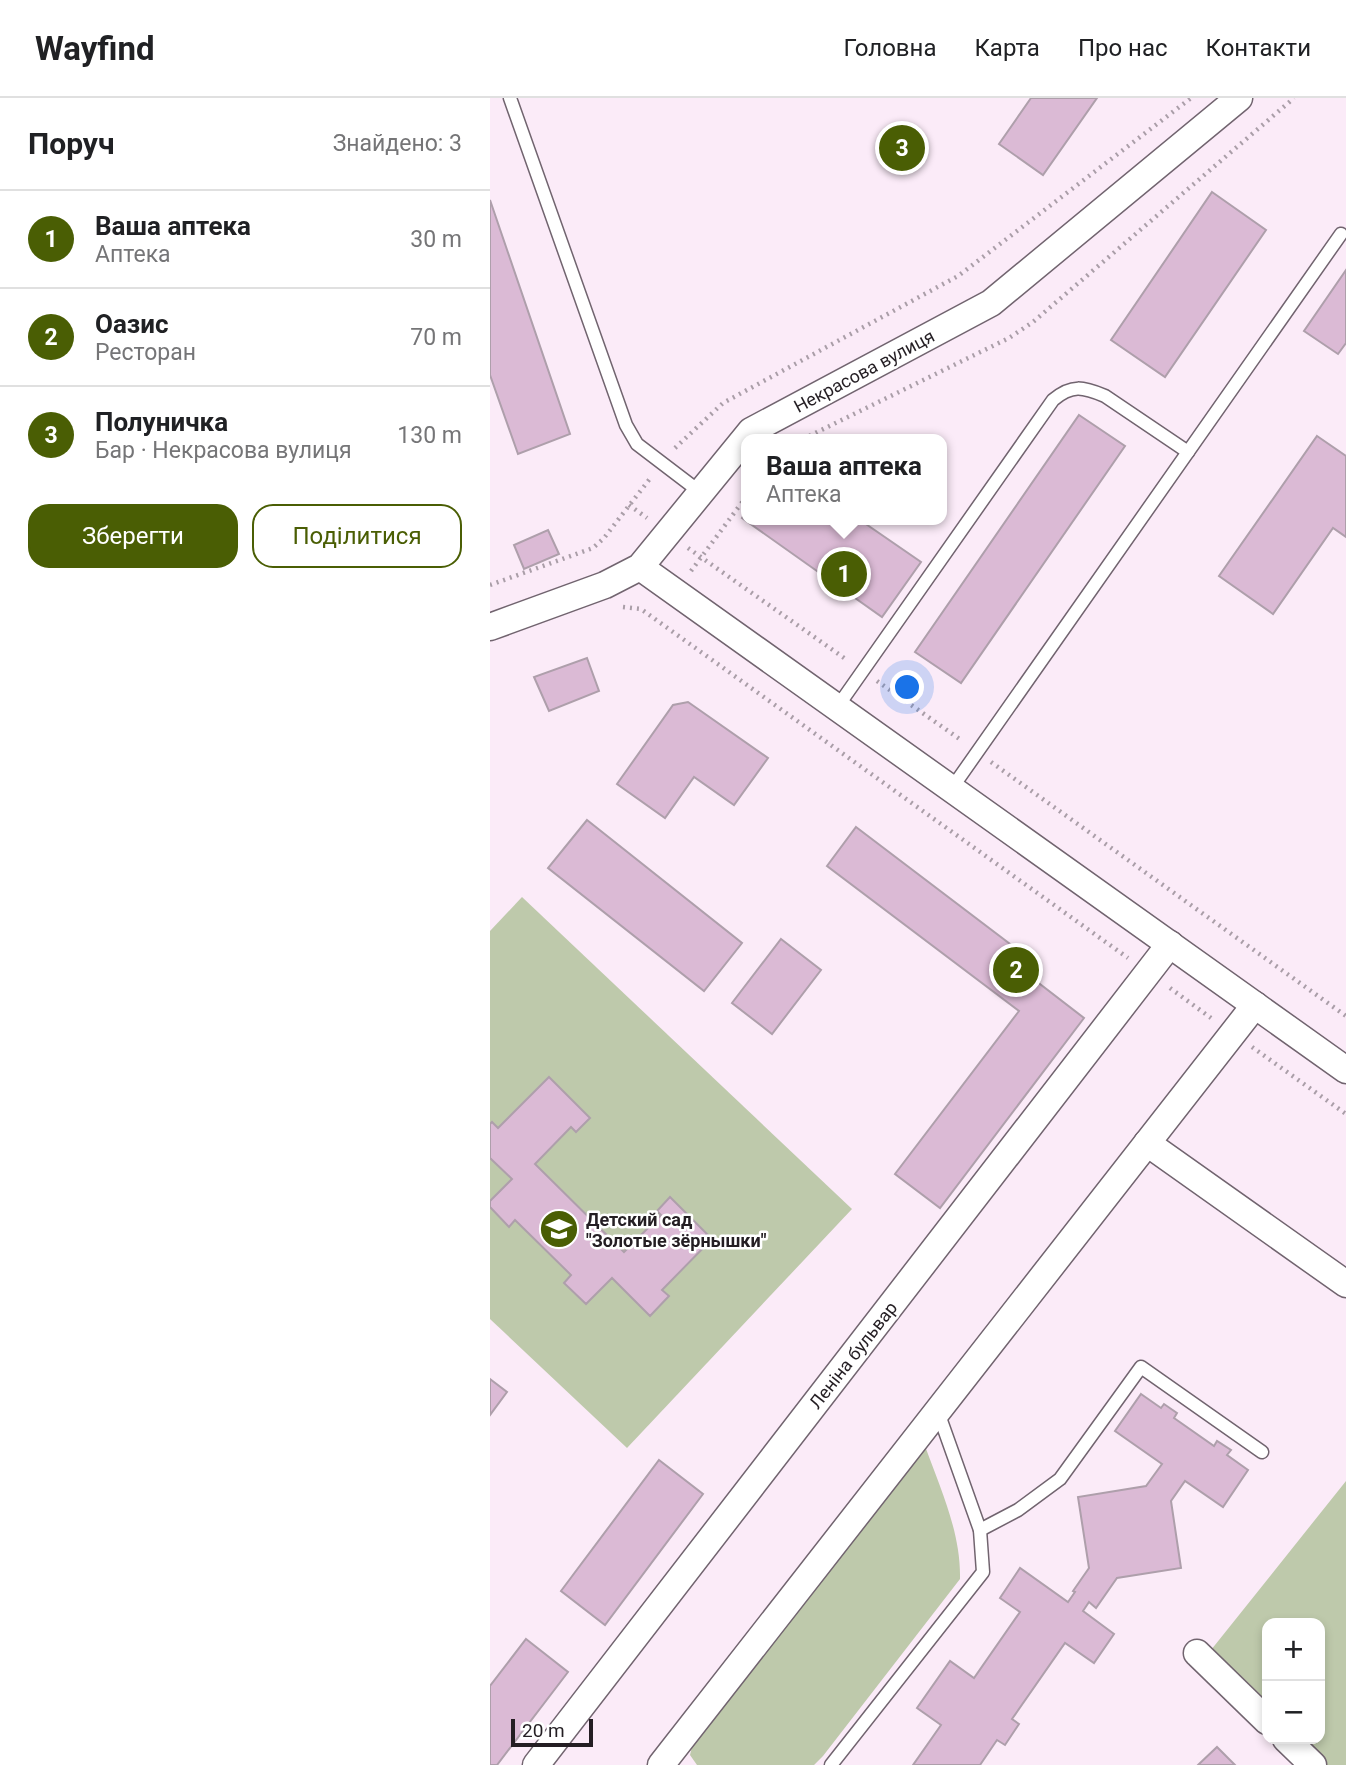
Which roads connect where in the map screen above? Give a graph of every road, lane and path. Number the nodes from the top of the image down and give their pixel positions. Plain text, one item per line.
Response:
1 (510, 98) edge
2 (1191, 98) edge
3 (1239, 98) edge
4 (1341, 234) dead end
5 (748, 434) edge
6 (741, 443) edge
7 (672, 450) dead end
8 (1188, 452) junction
9 (655, 472) dead end
10 (700, 492) junction
11 (741, 504) edge
12 (702, 557) dead end
13 (640, 567) junction
14 (490, 585) edge
15 (622, 607) dead end
16 (490, 627) edge
17 (838, 706) junction
18 (951, 788) junction
19 (1170, 944) junction
20 (1131, 960) dead end
21 (1165, 984) dead end
22 (1255, 1005) junction
23 (1221, 1025) dead end
24 (1244, 1041) dead end
25 (1346, 1069) edge
26 (1346, 1114) edge
27 (1147, 1143) junction
28 (1346, 1284) edge
29 (938, 1411) junction
30 (1262, 1452) dead end
31 (980, 1530) junction
32 (1197, 1653) dead end
33 (1262, 1716) edge
34 (1291, 1744) edge
35 (536, 1765) edge
36 (661, 1765) edge
37 (831, 1765) edge
38 (1313, 1765) edge

1 - 10 lane
2 - 7 path
3 - 5 street, Некрасова вулиця
4 - 8 lane
6 - 10 street, Некрасова вулиця
8 - 17 lane
8 - 18 lane
9 - 14 path
10 - 13 street, Некрасова вулиця
11 - 12 path
13 - 16 street, Некрасова вулиця
13 - 17 street
15 - 20 path
17 - 18 street
18 - 19 street
19 - 22 street
19 - 35 street, Леніна бульвар
21 - 23 path
22 - 25 street
22 - 27 street
24 - 26 path
27 - 28 street
27 - 29 street
29 - 31 lane
29 - 36 street
30 - 31 lane
31 - 37 lane
32 - 33 street
34 - 38 street

